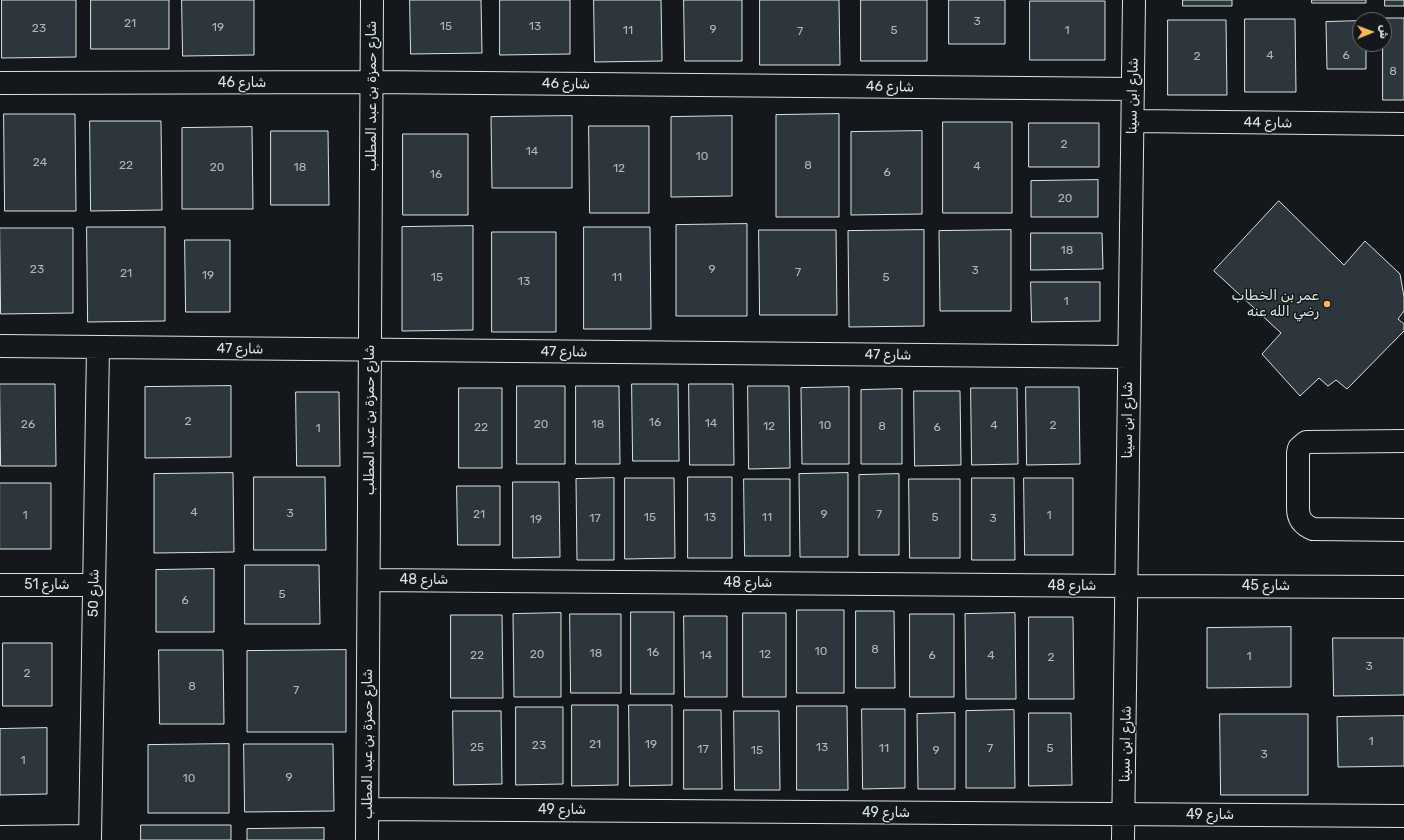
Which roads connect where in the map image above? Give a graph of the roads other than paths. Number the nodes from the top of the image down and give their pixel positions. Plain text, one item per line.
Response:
1 (372, 0) edge
2 (1134, 0) edge
3 (372, 82) junction
4 (0, 83) edge
5 (1133, 89) junction
6 (1133, 121) junction
7 (1404, 124) edge
8 (0, 346) edge
9 (98, 347) junction
10 (371, 350) junction
11 (1129, 357) junction
12 (1404, 441) edge
13 (1404, 530) edge
14 (369, 580) junction
15 (0, 585) edge
16 (94, 585) junction
17 (1127, 586) junction
18 (1404, 587) edge
19 (368, 809) junction
20 (1125, 814) junction
21 (1404, 816) edge
22 (0, 836) edge
23 (90, 838) edge
24 (367, 840) edge
25 (1124, 840) edge

1 - 3 street, شارع حمزة بن عبد المطلب
2 - 5 street, شارع ابن سينا
3 - 4 street, شارع 46
3 - 5 street, شارع 46
3 - 10 street, شارع حمزة بن عبد المطلب
5 - 6 street, شارع ابن سينا
6 - 7 street, شارع 44
6 - 11 street, شارع ابن سينا
8 - 9 street, شارع 47
9 - 10 street, شارع 47
9 - 16 street, شارع 50
10 - 11 street, شارع 47
10 - 14 street, شارع حمزة بن عبد المطلب
11 - 17 street, شارع ابن سينا
12 - 13 street
14 - 17 street, شارع 48
14 - 19 street, شارع حمزة بن عبد المطلب
15 - 16 street, شارع 51
16 - 23 street, شارع 50
17 - 18 street, شارع 45
17 - 20 street, شارع ابن سينا
19 - 20 street, شارع 49
19 - 24 street, شارع حمزة بن عبد المطلب
20 - 21 street, شارع 49
20 - 25 street, شارع ابن سينا
22 - 23 street

